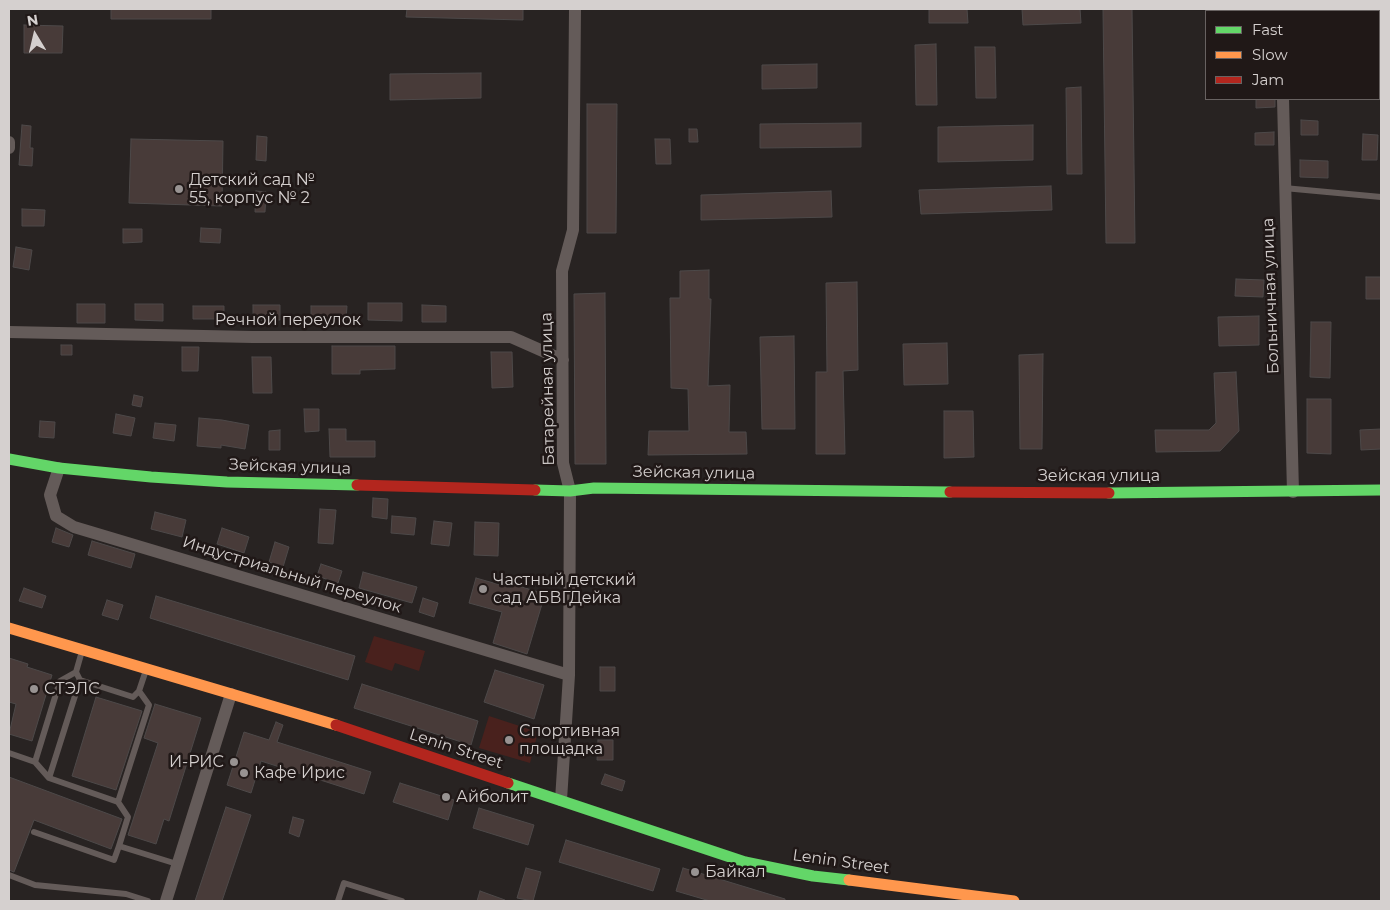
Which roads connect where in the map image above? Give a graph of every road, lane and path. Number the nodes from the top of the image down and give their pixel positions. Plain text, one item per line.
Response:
1 (575, 9) edge
2 (1283, 100) edge
3 (9, 142) edge
4 (9, 148) edge
5 (1284, 188) junction
6 (1381, 197) edge
7 (9, 332) edge
8 (562, 360) junction
9 (9, 459) edge
10 (59, 468) junction
11 (1381, 490) edge
12 (570, 491) junction
13 (1293, 492) junction
14 (9, 628) edge
15 (83, 650) junction
16 (146, 668) junction
17 (76, 672) junction
18 (569, 675) junction
19 (80, 680) junction
20 (140, 691) junction
21 (231, 694) junction
22 (9, 753) edge
23 (35, 762) junction
24 (49, 778) junction
25 (561, 800) junction
26 (118, 802) junction
27 (34, 832) dead end
28 (119, 846) junction
29 (177, 864) junction
30 (9, 875) edge
31 (148, 901) edge
32 (166, 901) edge
33 (338, 901) edge
34 (402, 901) edge
35 (1014, 901) edge

1 - 8 street, Батарейная улица
2 - 5 street, Больничная улица
3 - 4 street
5 - 6 lane
5 - 13 street, Больничная улица
7 - 8 street, Речной переулок
8 - 12 street, Батарейная улица
9 - 10 street, Зейская улица
10 - 12 street, Зейская улица
10 - 18 street, Индустриальный переулок
11 - 13 street, Зейская улица
12 - 13 street, Зейская улица
12 - 18 street, Батарейная улица
14 - 15 street, Lenin Street
15 - 16 street, Lenin Street
15 - 17 lane
16 - 20 lane
16 - 21 street, Lenin Street
17 - 19 lane
17 - 23 lane
18 - 25 street, Батарейная улица
19 - 20 lane
19 - 24 lane
20 - 26 lane
21 - 25 street, Lenin Street
21 - 29 street
22 - 23 lane
23 - 24 lane
24 - 26 lane
25 - 35 street, Lenin Street
26 - 28 lane
27 - 28 lane
28 - 29 lane
29 - 32 street
30 - 31 lane
33 - 34 lane

